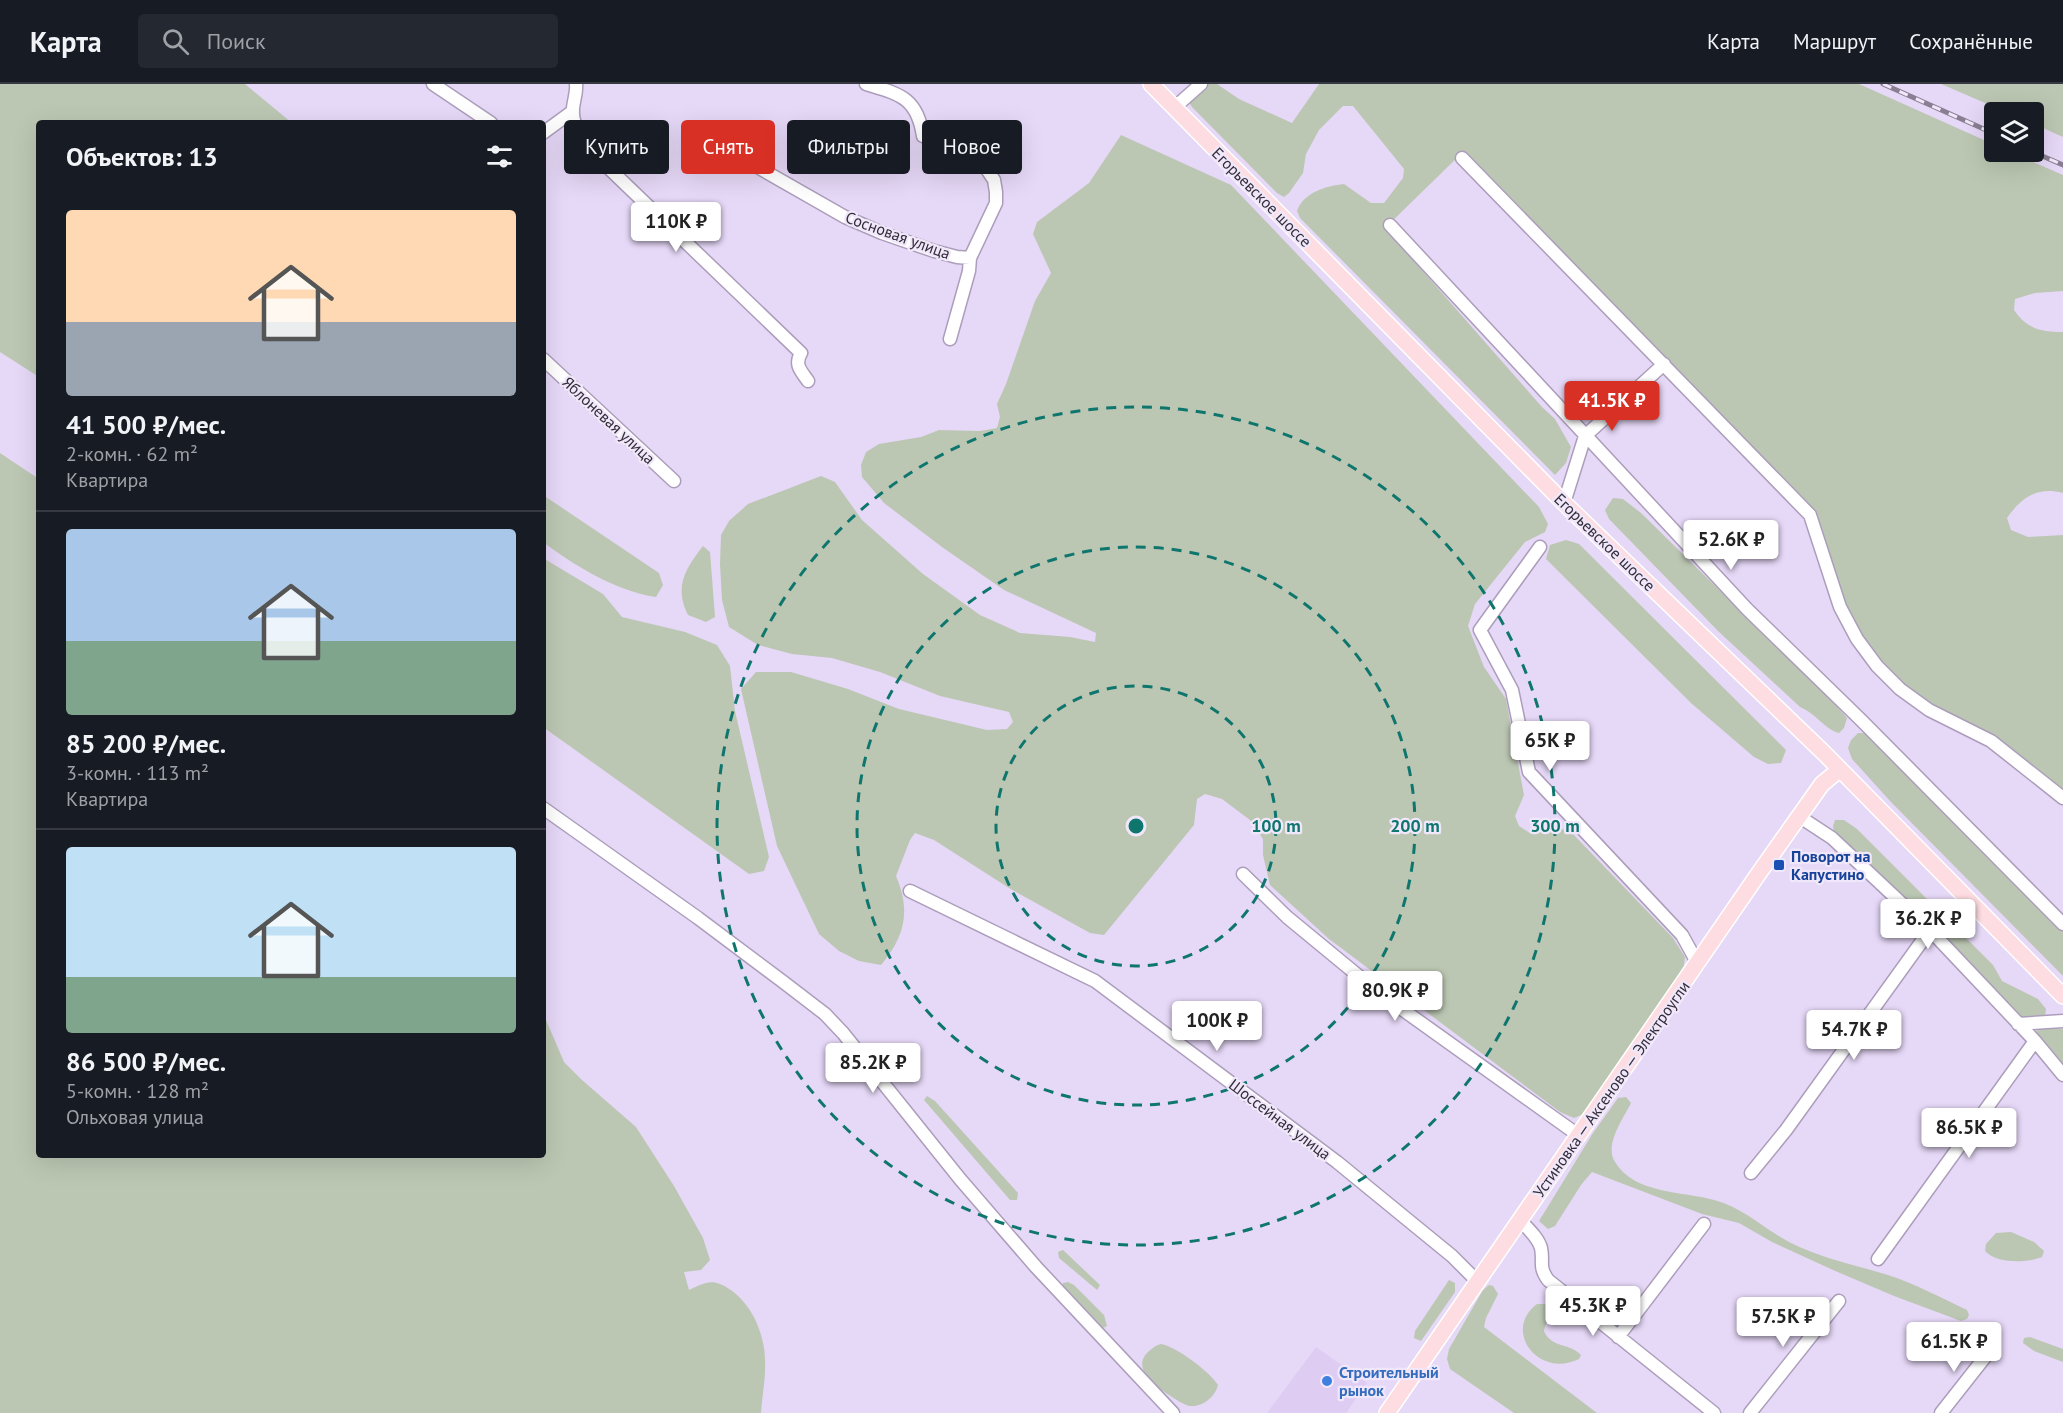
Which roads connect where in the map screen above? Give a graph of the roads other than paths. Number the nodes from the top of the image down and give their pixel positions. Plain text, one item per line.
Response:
1 (433, 84) edge
2 (576, 84) edge
3 (866, 84) edge
4 (1151, 84) edge
5 (1201, 84) edge
6 (1174, 108) junction
7 (573, 111) junction
8 (487, 120) edge
9 (546, 131) edge
10 (1462, 158) dead end
11 (769, 174) edge
12 (1390, 225) dead end
13 (970, 258) junction
14 (950, 339) dead end
15 (546, 362) edge
16 (1664, 364) junction
17 (808, 381) dead end
18 (1585, 436) junction
19 (674, 481) dead end
20 (1564, 503) junction
21 (1540, 547) dead end
22 (1839, 770) junction
23 (2063, 798) edge
24 (546, 810) edge
25 (1800, 817) junction
26 (1243, 874) dead end
27 (910, 891) dead end
28 (2063, 924) edge
29 (1930, 930) junction
30 (1698, 964) junction
31 (2063, 996) edge
32 (2063, 1021) edge
33 (2019, 1024) junction
34 (2035, 1041) junction
35 (2063, 1075) edge
36 (1578, 1135) junction
37 (1751, 1173) dead end
38 (1520, 1220) junction
39 (1704, 1224) dead end
40 (1878, 1259) dead end
41 (1478, 1282) junction
42 (1839, 1301) dead end
43 (1618, 1337) junction
44 (1989, 1352) dead end
45 (1173, 1413) edge
46 (1387, 1413) edge
47 (1714, 1413) edge
48 (1750, 1413) edge
49 (1941, 1413) edge

1 - 8 street
2 - 7 street
3 - 13 street
4 - 6 main road, Егорьевское шоссе
5 - 6 street
6 - 20 main road, Егорьевское шоссе
7 - 9 street
7 - 17 street
10 - 16 street
11 - 13 street, Сосновая улица
12 - 18 street
13 - 14 street
15 - 19 street, Яблоневая улица
16 - 18 street
16 - 23 street
18 - 20 street
18 - 28 street
20 - 22 main road, Егорьевское шоссе
21 - 30 street
22 - 25 main road, Устиновка — Аксеново — Электроугли
22 - 31 main road, Егорьевское шоссе
24 - 45 street
25 - 29 street
25 - 30 main road, Устиновка — Аксеново — Электроугли
26 - 36 street
27 - 41 street, Шоссейная улица
29 - 33 street
29 - 37 street
30 - 36 main road, Устиновка — Аксеново — Электроугли
32 - 33 street
33 - 34 street
34 - 35 street
34 - 40 street
36 - 38 main road, Устиновка — Аксеново — Электроугли
38 - 41 main road, Устиновка — Аксеново — Электроугли
38 - 43 street
39 - 43 street
41 - 46 main road, Устиновка — Аксеново — Электроугли
42 - 48 street
43 - 47 street
44 - 49 street

